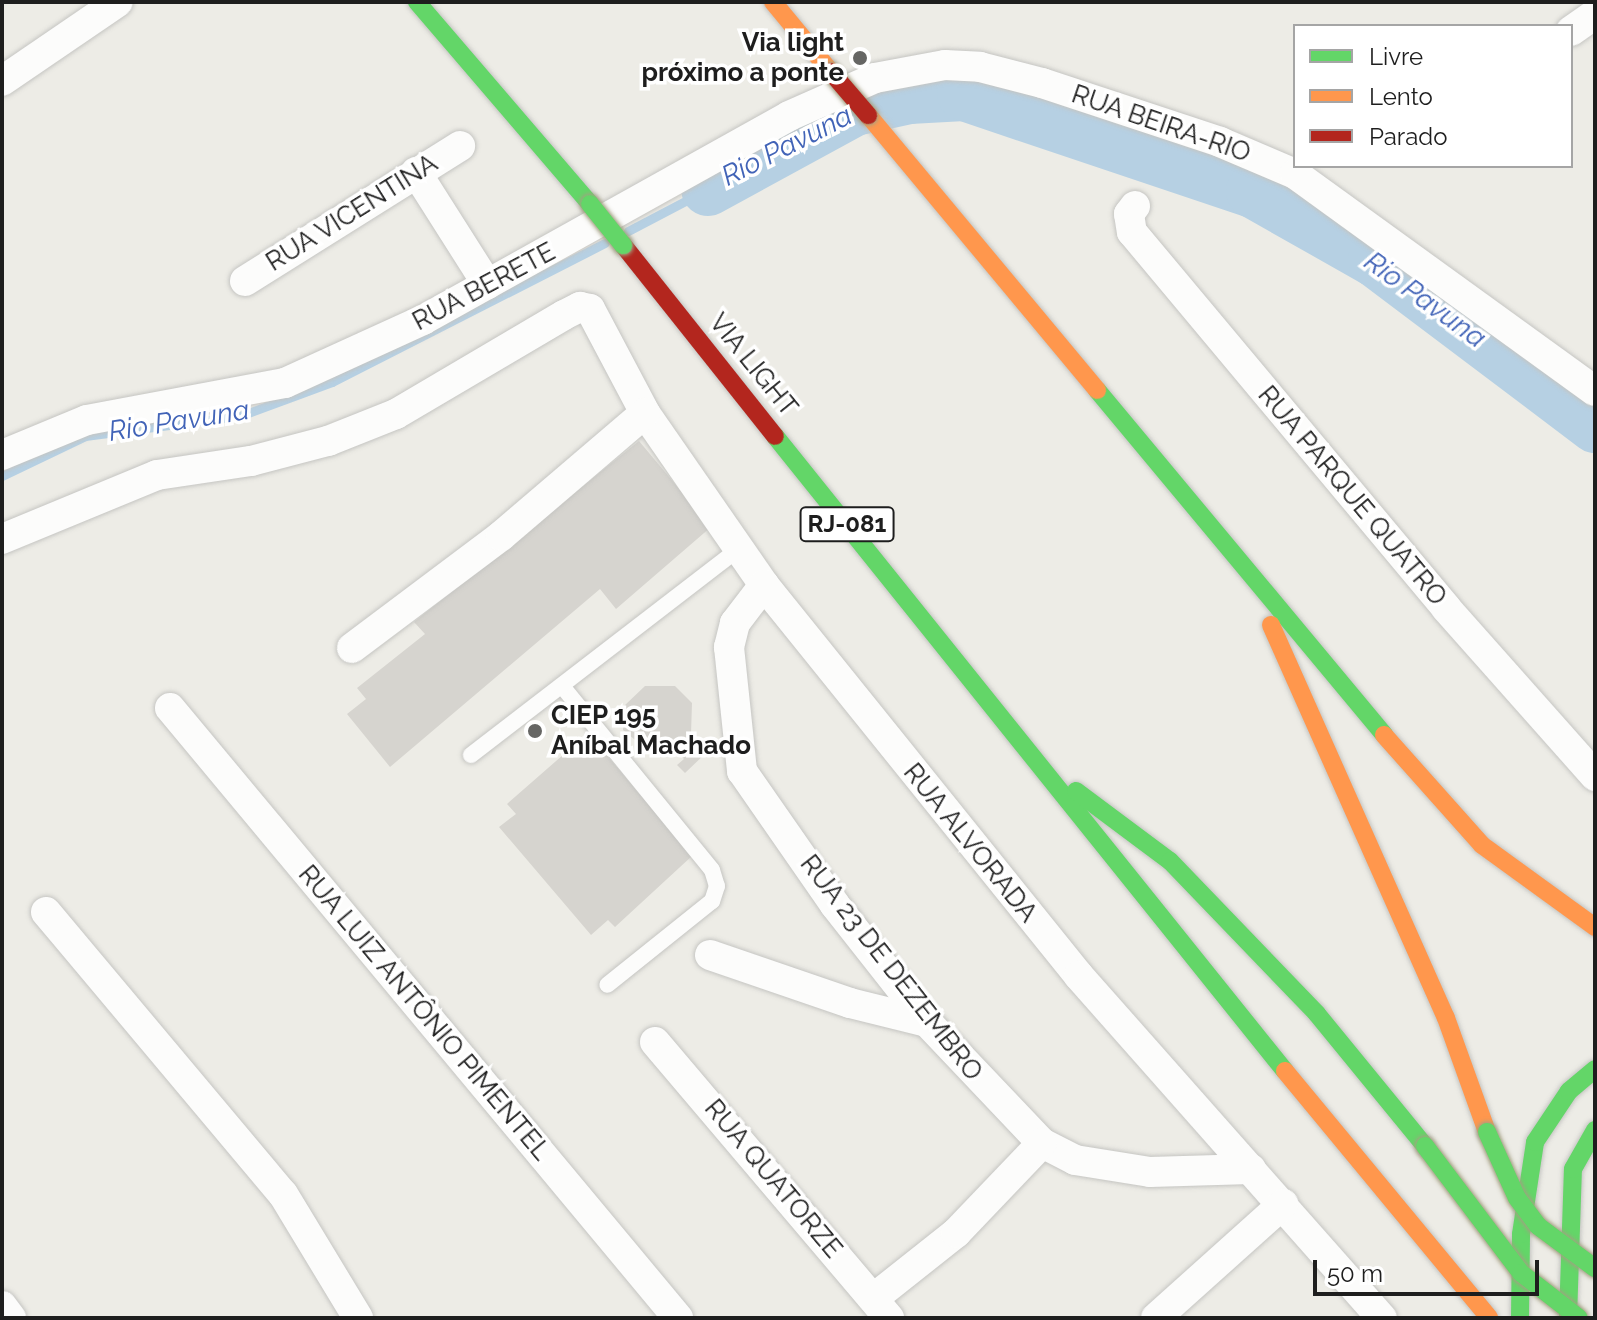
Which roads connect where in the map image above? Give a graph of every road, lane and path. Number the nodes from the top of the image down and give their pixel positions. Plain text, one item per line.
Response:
1 (118, 2) edge
2 (417, 2) edge
3 (773, 2) edge
4 (1595, 14) edge
5 (1573, 30) edge
6 (945, 65) joint
7 (2, 81) edge
8 (460, 146) dead end
9 (416, 172) junction
10 (1135, 206) dead end
11 (245, 281) dead end
12 (487, 284) junction
13 (1595, 391) edge
14 (645, 413) junction
15 (2, 455) edge
16 (2, 539) edge
17 (740, 548) junction
18 (1251, 579) junction
19 (764, 585) junction
20 (352, 648) dead end
21 (562, 686) junction
22 (170, 708) dead end
23 (471, 755) dead end
24 (1040, 767) junction
25 (1595, 776) edge
26 (46, 912) dead end
27 (1595, 927) edge
28 (710, 955) dead end
29 (607, 985) dead end
30 (927, 1022) junction
31 (655, 1042) dead end
32 (1595, 1069) edge
33 (1595, 1130) edge
34 (1042, 1143) junction
35 (1251, 1169) junction
36 (1283, 1204) junction
37 (1595, 1268) edge
38 (2, 1306) edge
39 (881, 1308) edge
40 (11, 1318) edge
41 (358, 1318) edge
42 (678, 1318) edge
43 (1156, 1318) edge
44 (1382, 1318) edge
45 (1489, 1318) edge
46 (1520, 1318) edge
47 (1568, 1318) edge
48 (1579, 1318) edge

1 - 7 street
2 - 24 main road, VIA LIGHT / RJ-081, bridge
3 - 18 main road, bridge
4 - 5 street
6 - 12 street, RUA BERETE
6 - 13 street, RUA BEIRA-RIO
8 - 9 street, RUA VICENTINA
9 - 11 street, RUA VICENTINA
9 - 12 street
10 - 25 street, RUA PARQUE QUATRO
12 - 15 street, RUA BERETE
14 - 16 street, RUA ALVORADA
14 - 17 street, RUA ALVORADA
14 - 20 street
17 - 19 street, RUA ALVORADA
17 - 21 lane
18 - 27 main road
18 - 37 main road, bridge
19 - 30 street, RUA 23 DE DEZEMBRO
19 - 35 street, RUA ALVORADA
21 - 23 lane
21 - 29 lane
22 - 42 street, RUA LUIZ ANTÔNIO PIMENTEL
24 - 45 main road
24 - 48 main road, RJ-081, bridge
26 - 41 street
28 - 30 street
30 - 34 street, RUA 23 DE DEZEMBRO
31 - 39 street, RUA QUATORZE
32 - 46 main road
33 - 47 main road
34 - 35 street, RUA 23 DE DEZEMBRO
34 - 39 street
35 - 36 street, RUA ALVORADA
36 - 43 street
36 - 44 street, RUA ALVORADA
38 - 40 street

